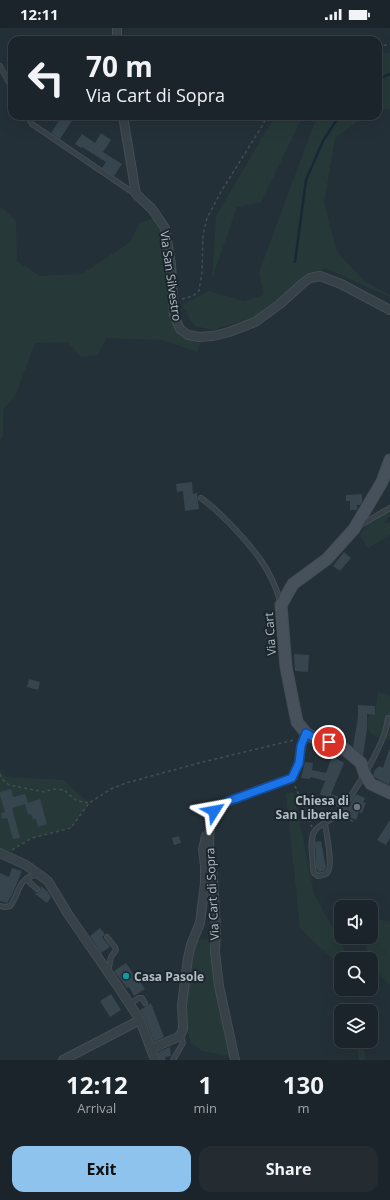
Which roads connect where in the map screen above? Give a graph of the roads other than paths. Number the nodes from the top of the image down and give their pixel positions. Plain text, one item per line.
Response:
1 (0, 66) edge
2 (8, 81) edge
3 (30, 120) edge
4 (124, 120) edge
5 (136, 194) junction
6 (390, 310) edge
7 (390, 460) edge
8 (201, 498) dead end
9 (390, 508) edge
10 (354, 529) junction
11 (281, 605) junction
12 (388, 718) dead end
13 (306, 733) junction
14 (365, 775) junction
15 (390, 793) edge
16 (214, 811) junction
17 (324, 823) junction
18 (2, 854) edge
19 (40, 875) junction
20 (29, 877) junction
21 (37, 889) dead end
22 (0, 906) edge
23 (107, 937) dead end
24 (106, 969) junction
25 (145, 1003) dead end
26 (130, 1004) junction
27 (140, 1020) junction
28 (181, 1034) junction
29 (151, 1049) junction
30 (63, 1060) edge
31 (155, 1060) edge
32 (173, 1060) edge
33 (235, 1060) edge

1 - 2 lane
3 - 5 lane
4 - 5 street
5 - 6 street, Via San Silvestro
7 - 10 street, Via Cart
8 - 11 lane
9 - 10 lane
10 - 11 street, Via Cart
11 - 13 street, Via Cart
12 - 14 lane
13 - 14 street
13 - 16 street
14 - 15 street
14 - 17 lane
16 - 28 street
16 - 33 street, Via Cart di Sopra
17 - 17 lane
18 - 19 street
19 - 20 lane
19 - 24 street
20 - 21 lane
20 - 22 lane
23 - 24 lane
24 - 26 street
25 - 26 lane
26 - 27 street
27 - 29 street
27 - 30 street
28 - 29 street
28 - 32 lane
29 - 31 street

